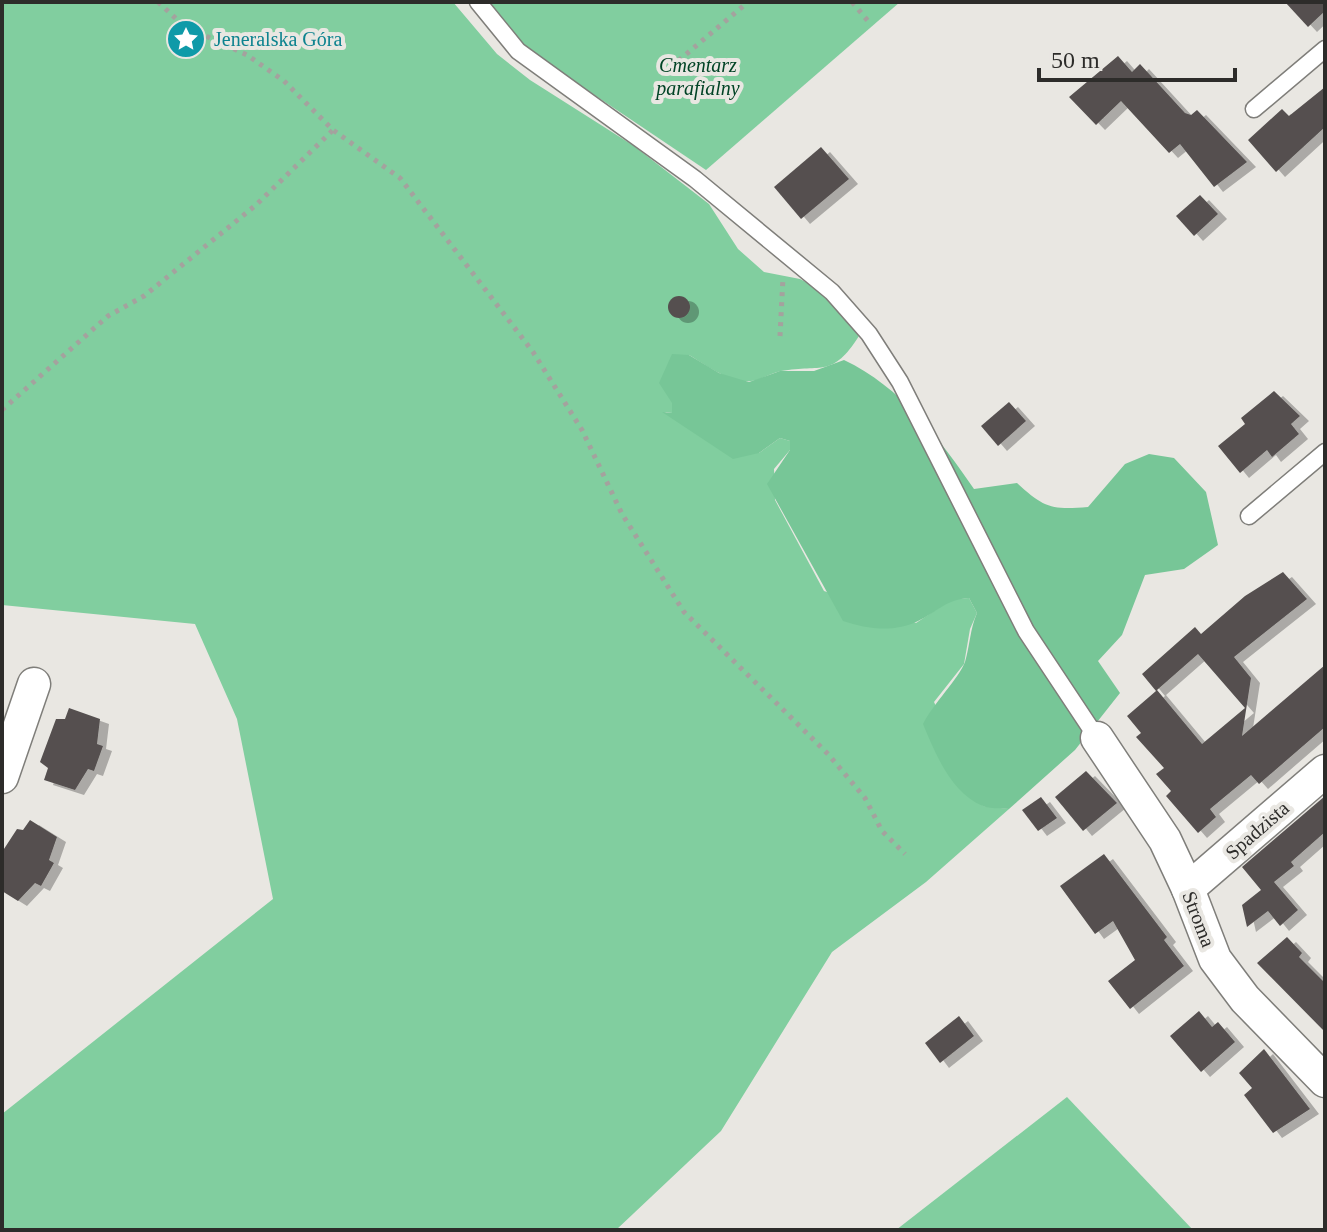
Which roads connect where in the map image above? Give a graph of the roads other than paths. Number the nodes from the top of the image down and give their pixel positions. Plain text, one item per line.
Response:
1 (478, 2) edge
2 (1325, 49) edge
3 (1254, 109) dead end
4 (1325, 452) edge
5 (1249, 516) dead end
6 (34, 684) dead end
7 (1097, 738) joint
8 (1325, 771) edge
9 (2, 777) edge
10 (1188, 889) junction
11 (1325, 1081) edge

1 - 7 lane
2 - 3 lane
4 - 5 lane
6 - 9 street
7 - 10 street, Stroma
8 - 10 street, Spadzista
10 - 11 street, Stroma

